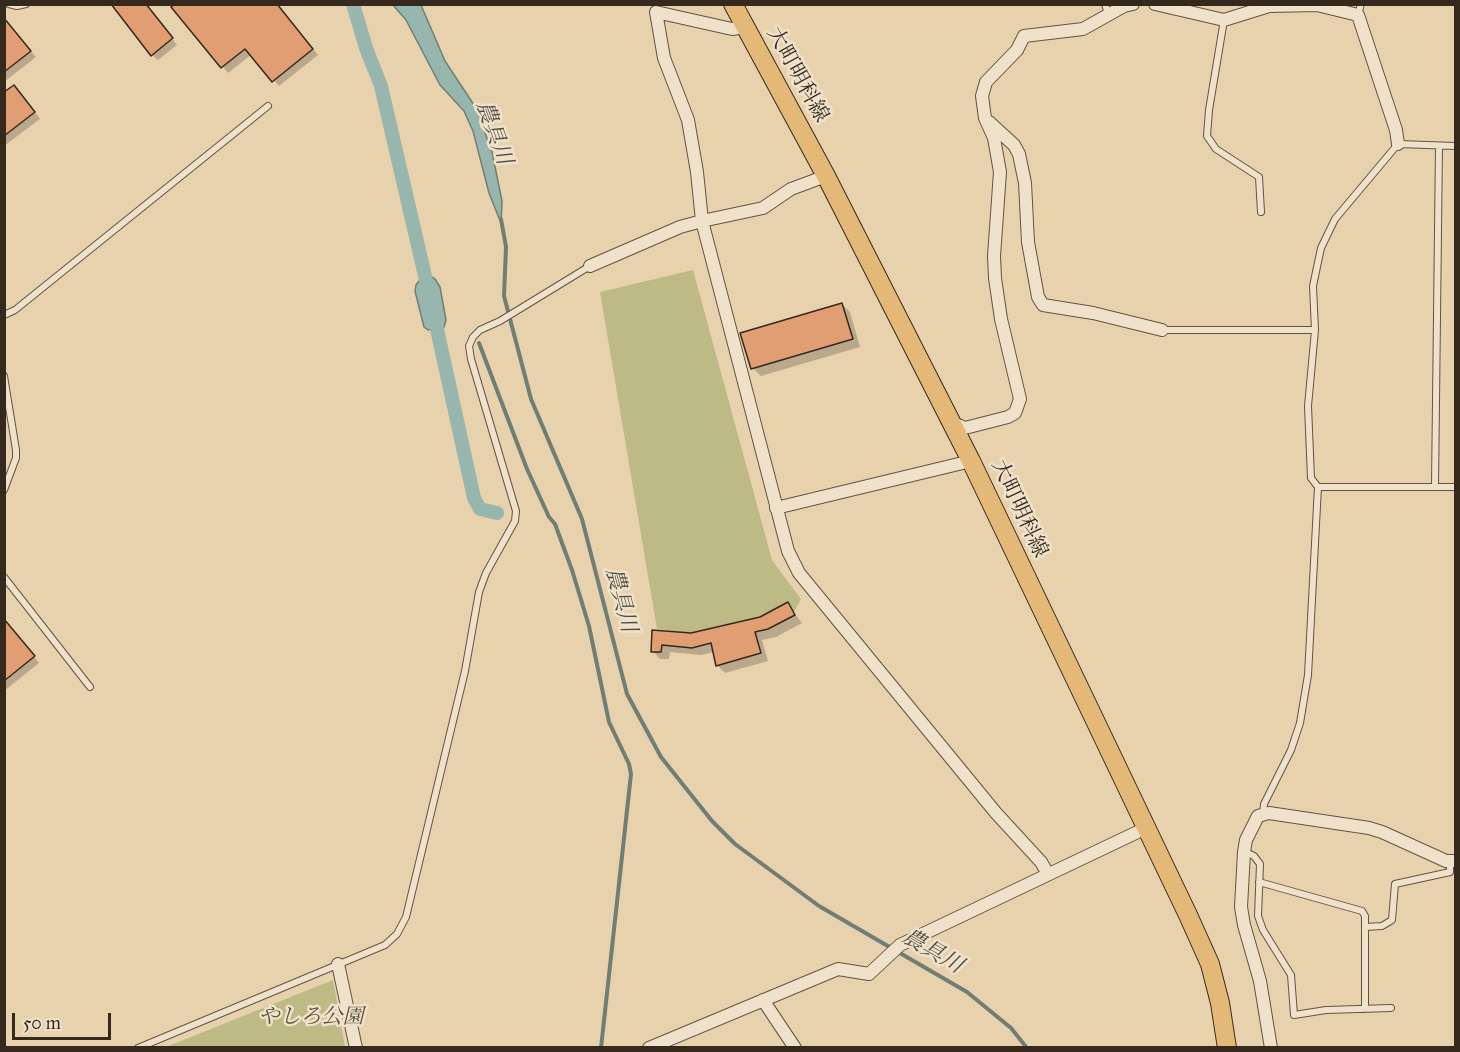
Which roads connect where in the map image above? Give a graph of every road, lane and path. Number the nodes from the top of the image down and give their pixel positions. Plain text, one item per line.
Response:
1 (9, 4) edge
2 (26, 4) edge
3 (733, 4) edge
4 (1133, 4) edge
5 (1155, 4) edge
6 (1107, 9) edge
7 (1360, 10) edge
8 (1224, 20) junction
9 (744, 27) junction
10 (268, 106) dead end
11 (985, 118) junction
12 (1398, 144) junction
13 (1439, 146) junction
14 (1455, 146) edge
15 (826, 176) junction
16 (1262, 212) dead end
17 (702, 221) junction
18 (590, 266) joint
19 (4, 315) edge
20 (1162, 330) joint
21 (1315, 330) junction
22 (4, 376) edge
23 (951, 422) junction
24 (971, 461) junction
25 (1435, 486) junction
26 (1318, 487) junction
27 (1455, 487) edge
28 (4, 490) edge
29 (776, 508) junction
30 (4, 577) edge
31 (90, 687) dead end
32 (1263, 814) junction
33 (1146, 828) junction
34 (1244, 852) junction
35 (1453, 861) edge
36 (1048, 874) junction
37 (1259, 882) junction
38 (1365, 927) junction
39 (338, 964) junction
40 (763, 1000) junction
41 (1391, 1008) dead end
42 (1365, 1009) junction
43 (138, 1047) edge
44 (356, 1047) edge
45 (649, 1047) edge
46 (795, 1047) edge
47 (1227, 1047) edge
48 (1270, 1047) edge

1 - 2 lane
3 - 9 main road, 大町明科線
4 - 6 street
5 - 8 street
6 - 11 street
7 - 8 street
7 - 12 street
8 - 16 lane
9 - 15 main road, 大町明科線
9 - 17 street
10 - 19 lane
11 - 20 street
11 - 23 street
12 - 13 lane
12 - 21 lane
13 - 14 lane
13 - 25 lane
15 - 17 street
15 - 23 main road, 大町明科線
17 - 18 street
17 - 29 street
18 - 39 lane
20 - 21 lane
21 - 26 lane
22 - 28 lane
23 - 24 main road, 大町明科線
24 - 29 street
24 - 33 main road, 大町明科線
25 - 26 lane
25 - 27 lane
26 - 32 lane
29 - 36 street
30 - 31 lane
32 - 34 street
32 - 35 street
33 - 36 street
33 - 47 main road, 大町明科線
34 - 37 lane
34 - 48 street
35 - 38 lane
36 - 40 street
37 - 38 lane
37 - 42 lane
38 - 42 lane
39 - 43 lane
39 - 44 street
40 - 45 street
40 - 46 street
41 - 42 lane

